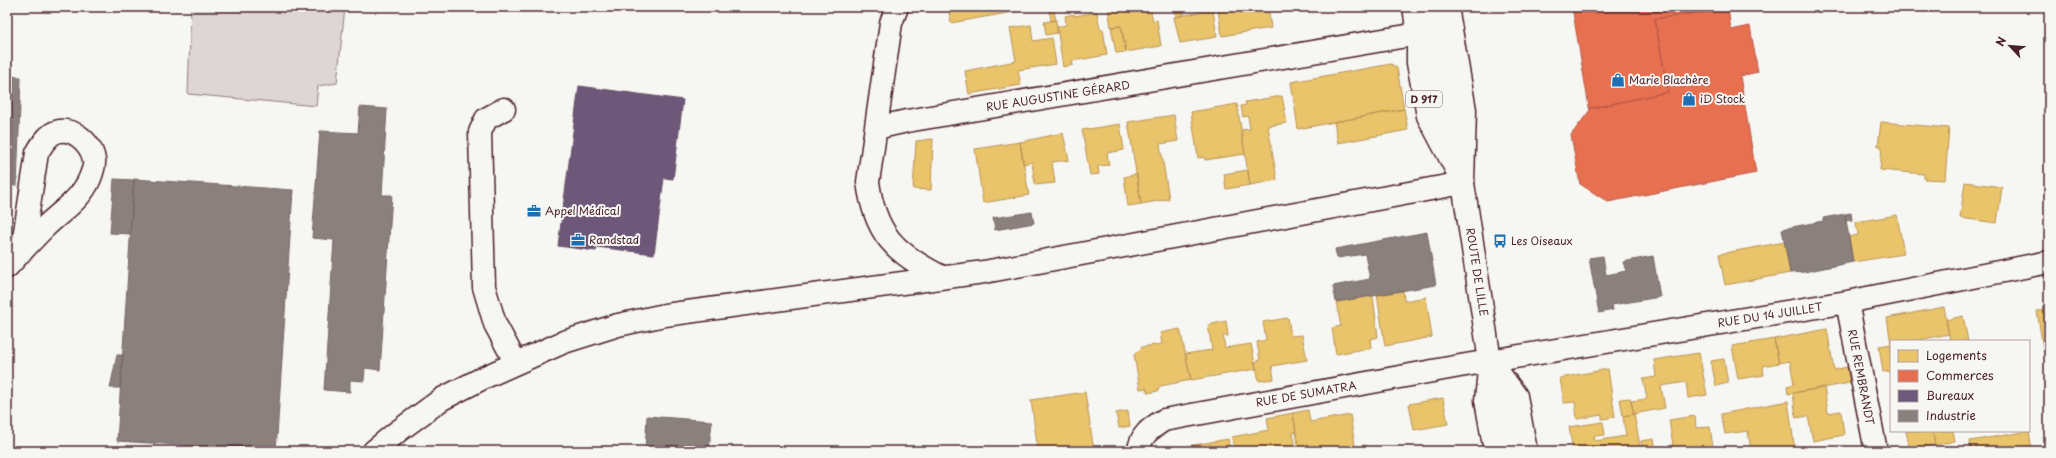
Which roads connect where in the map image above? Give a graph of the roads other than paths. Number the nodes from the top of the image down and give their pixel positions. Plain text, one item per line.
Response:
1 (897, 7) edge
2 (1414, 7) edge
3 (1430, 7) edge
4 (1447, 7) edge
5 (1418, 34) junction
6 (504, 109) dead end
7 (876, 128) junction
8 (1463, 184) junction
9 (14, 259) edge
10 (2049, 262) edge
11 (940, 276) junction
12 (1847, 302) junction
13 (1490, 360) junction
14 (516, 363) junction
15 (374, 451) edge
16 (1139, 451) edge
17 (1495, 451) edge
18 (1512, 451) edge
19 (1526, 451) edge
20 (1876, 451) edge

1 - 7 street
2 - 5 street, ROUTE DE LILLE / D 917
3 - 8 street
4 - 8 street, ROUTE DE LILLE / D 917
5 - 7 street, RUE AUGUSTINE GÉRARD
5 - 8 street, ROUTE DE LILLE / D 917
6 - 14 street
7 - 11 street
8 - 11 street
8 - 13 street, ROUTE DE LILLE / D 917
9 - 9 street
10 - 12 street, RUE DU 14 JUILLET
11 - 14 street
12 - 13 street, RUE DU 14 JUILLET
12 - 20 street, RUE REMBRANDT
13 - 16 street, RUE DE SUMATRA
13 - 17 street, ROUTE DE LILLE / D 917
13 - 18 street
13 - 19 street, ROUTE DE LILLE / D 917
14 - 15 street

